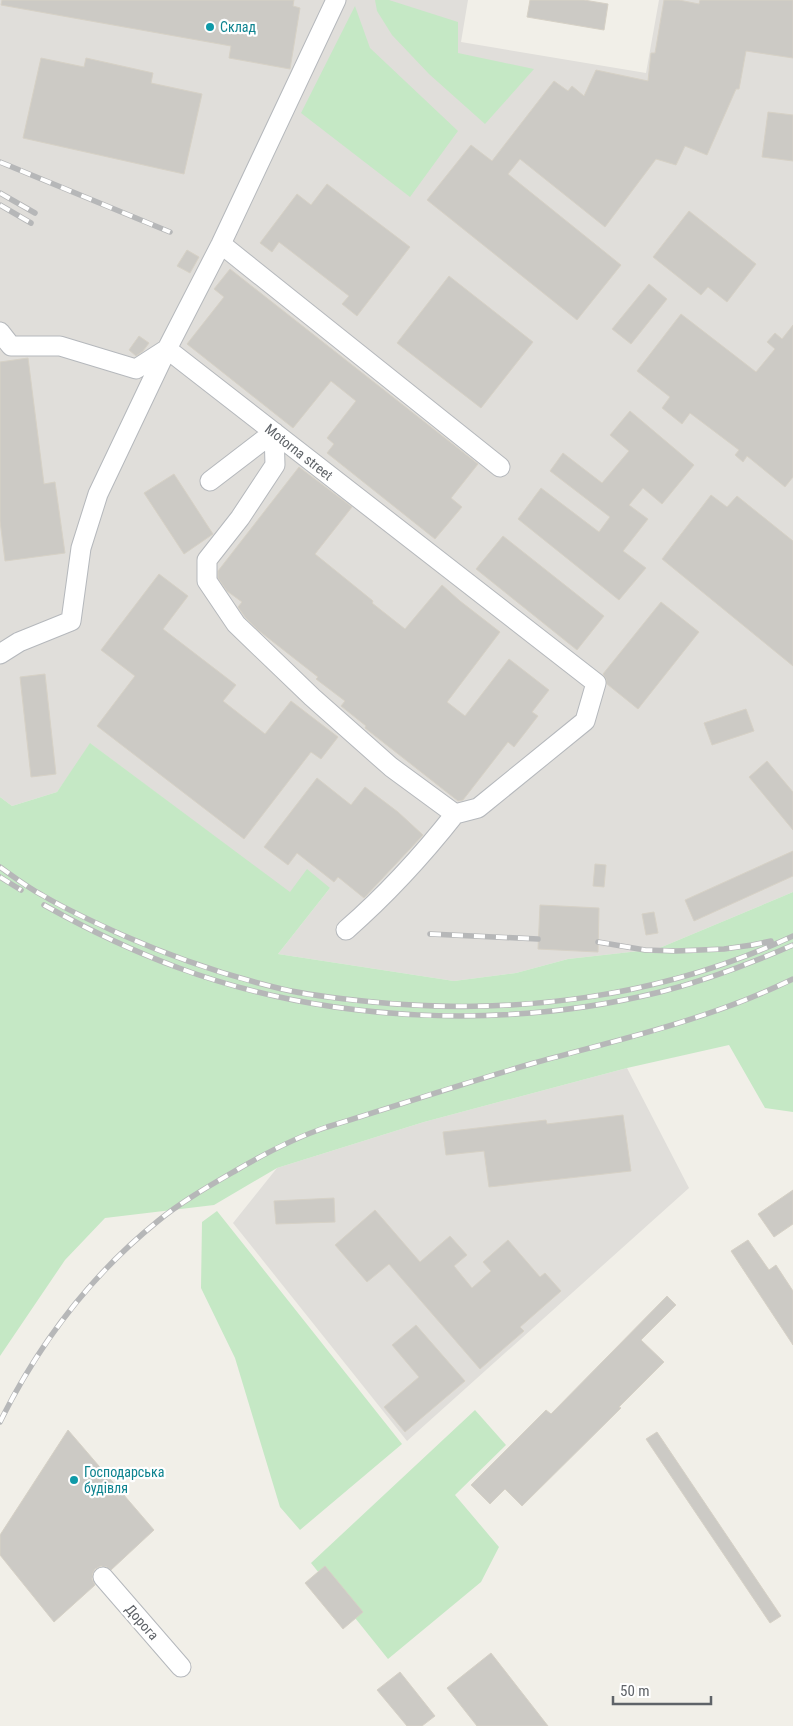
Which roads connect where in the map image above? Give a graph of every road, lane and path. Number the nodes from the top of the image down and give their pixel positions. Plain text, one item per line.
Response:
1 (336, 0) edge
2 (220, 244) junction
3 (0, 332) edge
4 (167, 349) junction
5 (274, 432) junction
6 (500, 467) dead end
7 (210, 481) dead end
8 (0, 654) edge
9 (455, 814) junction
10 (346, 930) dead end
11 (103, 1577) dead end
12 (181, 1667) dead end

1 - 2 lane
2 - 4 lane
2 - 6 lane
3 - 4 lane
4 - 5 lane, Motorna street
4 - 8 lane
5 - 7 lane
5 - 9 lane
5 - 9 lane, Motorna street
9 - 10 lane
11 - 12 lane, Дорога

